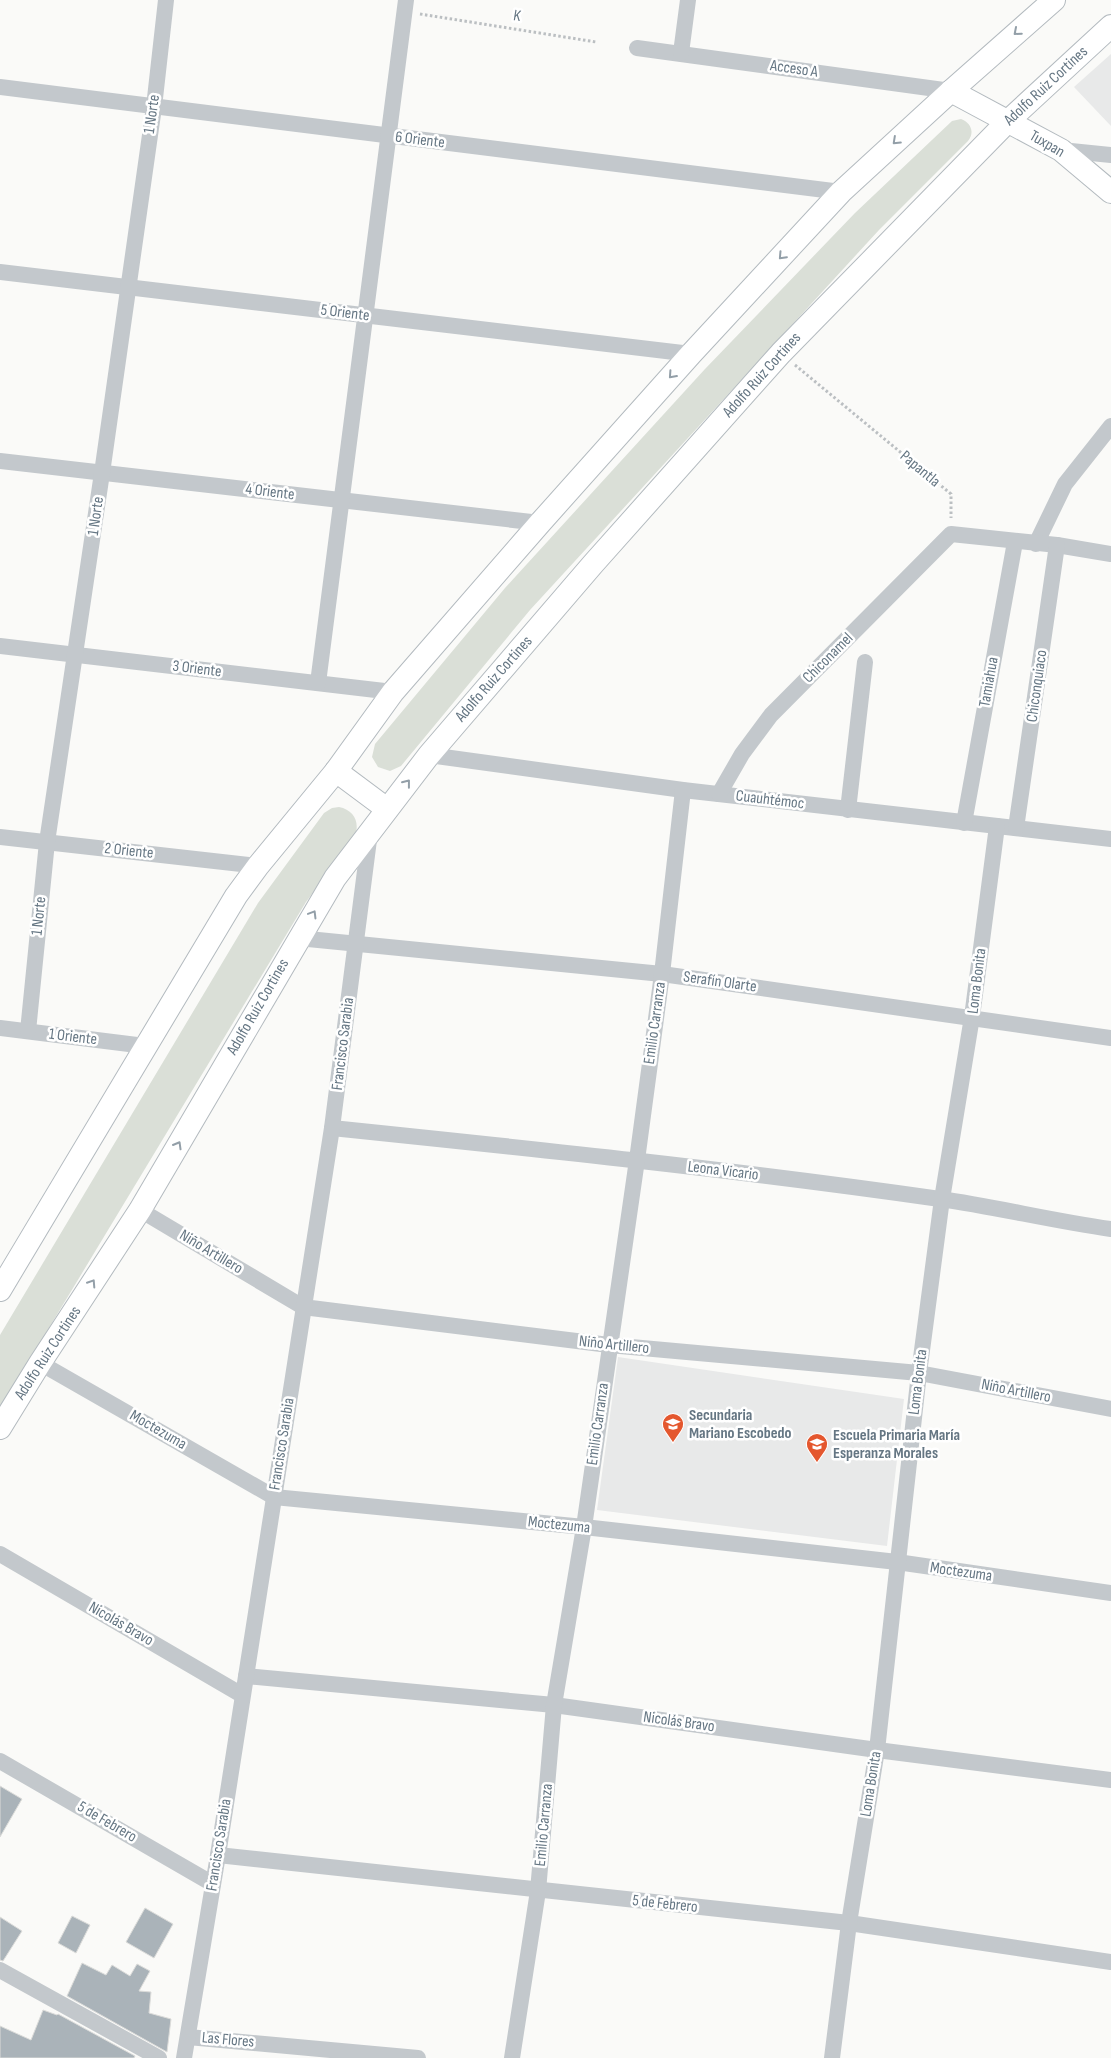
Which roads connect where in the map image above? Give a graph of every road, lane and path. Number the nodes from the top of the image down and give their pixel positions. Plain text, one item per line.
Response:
1 (166, 0) edge
2 (688, 0) edge
3 (1054, 0) edge
4 (406, 6) edge
5 (1111, 26) edge
6 (596, 42) dead end
7 (637, 48) dead end
8 (681, 53) junction
9 (0, 87) edge
10 (951, 90) junction
11 (154, 107) junction
12 (1007, 122) junction
13 (389, 136) junction
14 (1061, 150) junction
15 (1111, 155) edge
16 (840, 192) junction
17 (1111, 192) edge
18 (0, 272) edge
19 (128, 287) junction
20 (366, 315) junction
21 (781, 353) junction
22 (691, 354) junction
23 (1111, 426) edge
24 (0, 461) edge
25 (102, 473) junction
26 (342, 500) junction
27 (540, 523) junction
28 (951, 534) junction
29 (1014, 542) junction
30 (1036, 544) junction
31 (1057, 545) junction
32 (1111, 554) edge
33 (0, 646) edge
34 (75, 655) junction
35 (865, 662) dead end
36 (318, 684) junction
37 (393, 692) junction
38 (429, 755) junction
39 (336, 771) junction
40 (683, 790) junction
41 (719, 794) junction
42 (387, 809) junction
43 (848, 810) junction
44 (964, 823) junction
45 (997, 826) junction
46 (1016, 828) junction
47 (371, 830) junction
48 (0, 837) edge
49 (1111, 839) edge
50 (47, 842) junction
51 (258, 866) junction
52 (298, 938) junction
53 (355, 945) junction
54 (662, 974) junction
55 (972, 1017) junction
56 (0, 1028) edge
57 (28, 1031) junction
58 (1111, 1038) edge
59 (145, 1046) junction
60 (332, 1128) junction
61 (637, 1160) junction
62 (942, 1199) junction
63 (140, 1210) junction
64 (1111, 1229) edge
65 (0, 1290) edge
66 (303, 1307) junction
67 (609, 1345) junction
68 (40, 1363) junction
69 (919, 1374) junction
70 (1111, 1409) edge
71 (0, 1428) edge
72 (274, 1497) junction
73 (584, 1527) junction
74 (0, 1554) edge
75 (898, 1562) junction
76 (1111, 1593) edge
77 (246, 1676) junction
78 (242, 1694) junction
79 (554, 1705) junction
80 (877, 1750) junction
81 (0, 1761) edge
82 (1111, 1780) edge
83 (218, 1855) junction
84 (213, 1884) junction
85 (538, 1891) junction
86 (849, 1923) junction
87 (1111, 1962) edge
88 (0, 1970) edge
89 (188, 2036) junction
90 (159, 2058) edge
91 (184, 2058) edge
92 (418, 2058) edge
93 (512, 2058) edge
94 (832, 2058) edge

1 - 11 street, 1 Norte
2 - 8 street
3 -> 10 main road
4 - 6 path, K
4 - 13 street
5 - 12 main road, Adolfo Ruiz Cortines
7 - 8 street, Acceso A
8 - 10 street, Acceso A
9 - 11 street, 6 Oriente
10 - 12 main road, Tuxpan
10 -> 16 main road
11 - 13 street, 6 Oriente
11 - 19 street, 1 Norte
12 - 14 main road, Tuxpan
12 - 21 main road, Adolfo Ruiz Cortines
13 - 16 street, 6 Oriente
13 - 20 street
14 - 15 street
14 - 17 main road, Tuxpan
16 -> 22 main road
18 - 19 street, 5 Oriente
19 - 20 street, 5 Oriente
19 - 25 street, 1 Norte
20 - 22 street, 5 Oriente
20 - 26 street
21 - 28 path, Papantla
21 - 38 main road, Adolfo Ruiz Cortines
22 -> 27 main road
23 - 30 street
24 - 25 street, 4 Oriente
25 - 26 street, 4 Oriente
25 - 34 street, 1 Norte
26 - 27 street, 4 Oriente
26 - 36 street
27 - 37 main road
28 - 29 street
28 - 41 street, Chiconamel
29 - 30 street
29 - 44 street, Tamiahua
30 - 31 street
31 - 32 street
31 - 46 street, Chiconquiaco
33 - 34 street, 3 Oriente
34 - 36 street, 3 Oriente
34 - 50 street, 1 Norte
35 - 43 street, Chiconamel
36 - 37 street, 3 Oriente
37 - 39 main road
38 - 40 street, Cuauhtémoc
42 -> 38 main road, Adolfo Ruiz Cortines
39 - 42 main road
39 - 51 main road
40 - 41 street, Cuauhtémoc
40 - 54 street, Emilio Carranza
41 - 43 street, Cuauhtémoc
42 - 47 main road, Adolfo Ruiz Cortines
43 - 44 street, Cuauhtémoc
44 - 45 street, Cuauhtémoc
45 - 46 street, Cuauhtémoc
45 - 55 street, Loma Bonita
46 - 49 street, Cuauhtémoc
52 -> 47 main road, Adolfo Ruiz Cortines
47 - 53 street, Francisco Sarabia
48 - 50 street, 2 Oriente
50 - 51 street, 2 Oriente
50 - 57 street, 1 Norte
51 - 59 main road
52 - 53 street, Serafín Olarte
63 -> 52 main road, Adolfo Ruiz Cortines
53 - 54 street, Serafín Olarte
53 - 60 street, Francisco Sarabia
54 - 55 street, Serafín Olarte
54 - 61 street, Emilio Carranza
55 - 58 street, Serafín Olarte
55 - 62 street, Loma Bonita
56 - 57 street, 1 Oriente
57 - 59 street, 1 Oriente
59 - 65 main road
60 - 61 street, Leona Vicario
60 - 66 street, Francisco Sarabia
61 - 62 street, Leona Vicario
61 - 67 street, Emilio Carranza
62 - 64 street, Leona Vicario
62 - 69 street, Loma Bonita
63 - 66 street, Niño Artillero
68 -> 63 main road, Adolfo Ruiz Cortines
66 - 67 street, Niño Artillero
66 - 72 street, Francisco Sarabia
67 - 69 street, Niño Artillero
67 - 73 street, Emilio Carranza
68 - 71 main road, Adolfo Ruiz Cortines
68 - 72 street, Moctezuma
69 - 70 street, Niño Artillero
69 - 75 street, Loma Bonita
72 - 73 street, Moctezuma
72 - 77 street, Francisco Sarabia
73 - 75 street, Moctezuma
73 - 79 street, Emilio Carranza
74 - 78 street, Nicolás Bravo
75 - 76 street, Moctezuma
75 - 80 street, Loma Bonita
77 - 78 street, Francisco Sarabia
77 - 79 street, Nicolás Bravo
78 - 83 street, Francisco Sarabia
79 - 80 street, Nicolás Bravo
79 - 85 street, Emilio Carranza
80 - 82 street, Nicolás Bravo
80 - 86 street, Loma Bonita
81 - 84 street, 5 de Febrero
83 - 84 street, Francisco Sarabia
83 - 85 street, 5 de Febrero
84 - 89 street, Francisco Sarabia
85 - 86 street, 5 de Febrero
85 - 93 street, Emilio Carranza
86 - 87 street, 5 de Febrero
86 - 94 street, Loma Bonita
88 - 90 street
89 - 91 street, Francisco Sarabia
89 - 92 street, Las Flores

